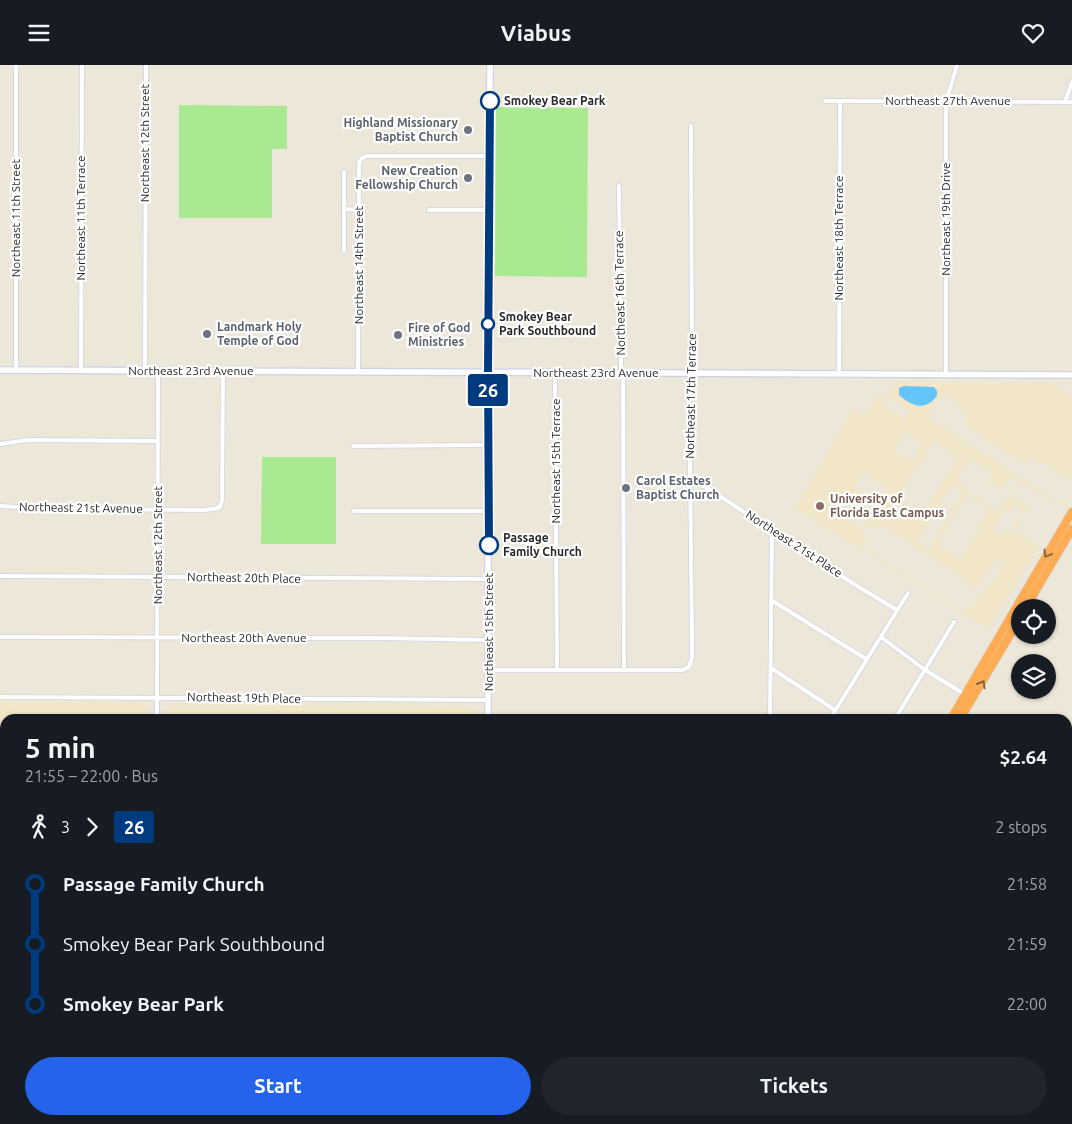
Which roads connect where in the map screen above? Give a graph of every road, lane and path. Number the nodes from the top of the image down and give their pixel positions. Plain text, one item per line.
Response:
1 (16, 65) edge
2 (82, 65) edge
3 (146, 65) edge
4 (490, 65) edge
5 (957, 65) edge
6 (1072, 82) edge
7 (825, 101) dead end
8 (840, 101) junction
9 (946, 101) junction
10 (1065, 102) junction
11 (1072, 102) edge
12 (691, 126) dead end
13 (490, 156) junction
14 (344, 172) dead end
15 (619, 186) dead end
16 (344, 209) junction
17 (359, 210) junction
18 (429, 210) dead end
19 (488, 210) junction
20 (344, 251) dead end
21 (0, 370) edge
22 (16, 371) junction
23 (80, 371) junction
24 (145, 371) junction
25 (158, 371) junction
26 (223, 372) junction
27 (358, 372) junction
28 (488, 373) junction
29 (555, 373) junction
30 (623, 373) junction
31 (692, 374) junction
32 (839, 374) junction
33 (946, 375) junction
34 (1072, 375) edge
35 (158, 441) junction
36 (0, 444) edge
37 (488, 445) junction
38 (354, 446) dead end
39 (691, 481) junction
40 (0, 506) edge
41 (158, 509) junction
42 (354, 511) dead end
43 (489, 511) junction
44 (1072, 512) edge
45 (1072, 529) edge
46 (772, 530) junction
47 (0, 576) edge
48 (158, 577) junction
49 (488, 579) junction
50 (908, 593) dead end
51 (1031, 599) edge
52 (771, 601) junction
53 (897, 610) junction
54 (954, 622) dead end
55 (1011, 632) edge
56 (0, 637) edge
57 (881, 637) junction
58 (158, 638) junction
59 (488, 640) junction
60 (866, 659) junction
61 (771, 667) junction
62 (557, 669) junction
63 (488, 670) junction
64 (624, 670) junction
65 (925, 670) junction
66 (969, 696) junction
67 (0, 697) edge
68 (157, 697) junction
69 (489, 699) junction
70 (835, 710) junction
71 (157, 714) edge
72 (488, 714) edge
73 (770, 714) edge
74 (833, 714) edge
75 (897, 714) edge
76 (955, 714) edge
77 (962, 714) edge

1 - 22 street, Northeast 11th Street
2 - 23 street, Northeast 11th Terrace
3 - 24 street, Northeast 12th Street
4 - 13 main road, Northeast 15th Street
5 - 9 street, Northeast 19th Drive
6 - 10 street
7 - 8 street, Northeast 27th Avenue
8 - 9 street, Northeast 27th Avenue
8 - 32 street, Northeast 18th Terrace
9 - 10 street, Northeast 27th Avenue
9 - 33 street, Northeast 19th Drive
10 - 11 street, Northeast 27th Avenue
12 - 31 street, Northeast 17th Terrace
13 - 17 street, Northeast 14th Street
13 - 19 main road, Northeast 15th Street
14 - 16 street
15 - 30 street, Northeast 16th Terrace
16 - 17 street
16 - 20 street
17 - 27 street, Northeast 14th Street
18 - 19 street
19 - 28 main road, Northeast 15th Street
21 - 22 main road, Northeast 23rd Avenue
22 - 23 main road, Northeast 23rd Avenue
23 - 24 main road, Northeast 23rd Avenue
24 - 25 main road, Northeast 23rd Avenue
25 - 26 main road, Northeast 23rd Avenue
25 - 35 street, Northeast 12th Street
26 - 27 main road, Northeast 23rd Avenue
26 - 41 street, Northeast 21st Avenue
27 - 28 main road, Northeast 23rd Avenue
28 - 29 main road, Northeast 23rd Avenue
28 - 37 main road, Northeast 15th Street
29 - 30 main road, Northeast 23rd Avenue
29 - 62 street, Northeast 15th Terrace
30 - 31 main road, Northeast 23rd Avenue
30 - 64 street, Northeast 16th Terrace
31 - 32 main road, Northeast 23rd Avenue
31 - 39 street, Northeast 17th Terrace
32 - 33 main road, Northeast 23rd Avenue
33 - 34 main road, Northeast 23rd Avenue
35 - 36 street
35 - 41 street, Northeast 12th Street
37 - 38 street
37 - 43 main road, Northeast 15th Street
39 - 46 street, Northeast 21st Place
39 - 64 street, Northeast 17th Terrace
40 - 41 street, Northeast 21st Avenue
41 - 48 street, Northeast 12th Street
42 - 43 street
43 - 49 main road, Northeast 15th Street
44 -> 66 highway
45 - 51 highway
46 - 52 street
46 - 53 street, Northeast 21st Place
47 - 48 street, Northeast 20th Place
48 - 49 street, Northeast 20th Place
48 - 58 street, Northeast 12th Street
49 - 59 main road, Northeast 15th Street
50 - 53 street
52 - 60 street
52 - 61 street
53 - 57 street
54 - 65 street
66 -> 55 highway
56 - 58 street, Northeast 20th Avenue
57 - 60 street
57 - 65 street
58 - 59 street, Northeast 20th Avenue
58 - 68 street, Northeast 12th Street
59 - 63 main road, Northeast 15th Street
60 - 70 street
61 - 70 street
61 - 73 street
62 - 63 street
62 - 64 street
63 - 69 main road, Northeast 15th Street
65 - 66 street
65 - 75 street
66 - 76 highway
66 - 77 highway
67 - 68 street, Northeast 19th Place
68 - 69 street, Northeast 19th Place
68 - 71 street, Northeast 12th Street
69 - 72 main road, Northeast 15th Street
70 - 74 street

